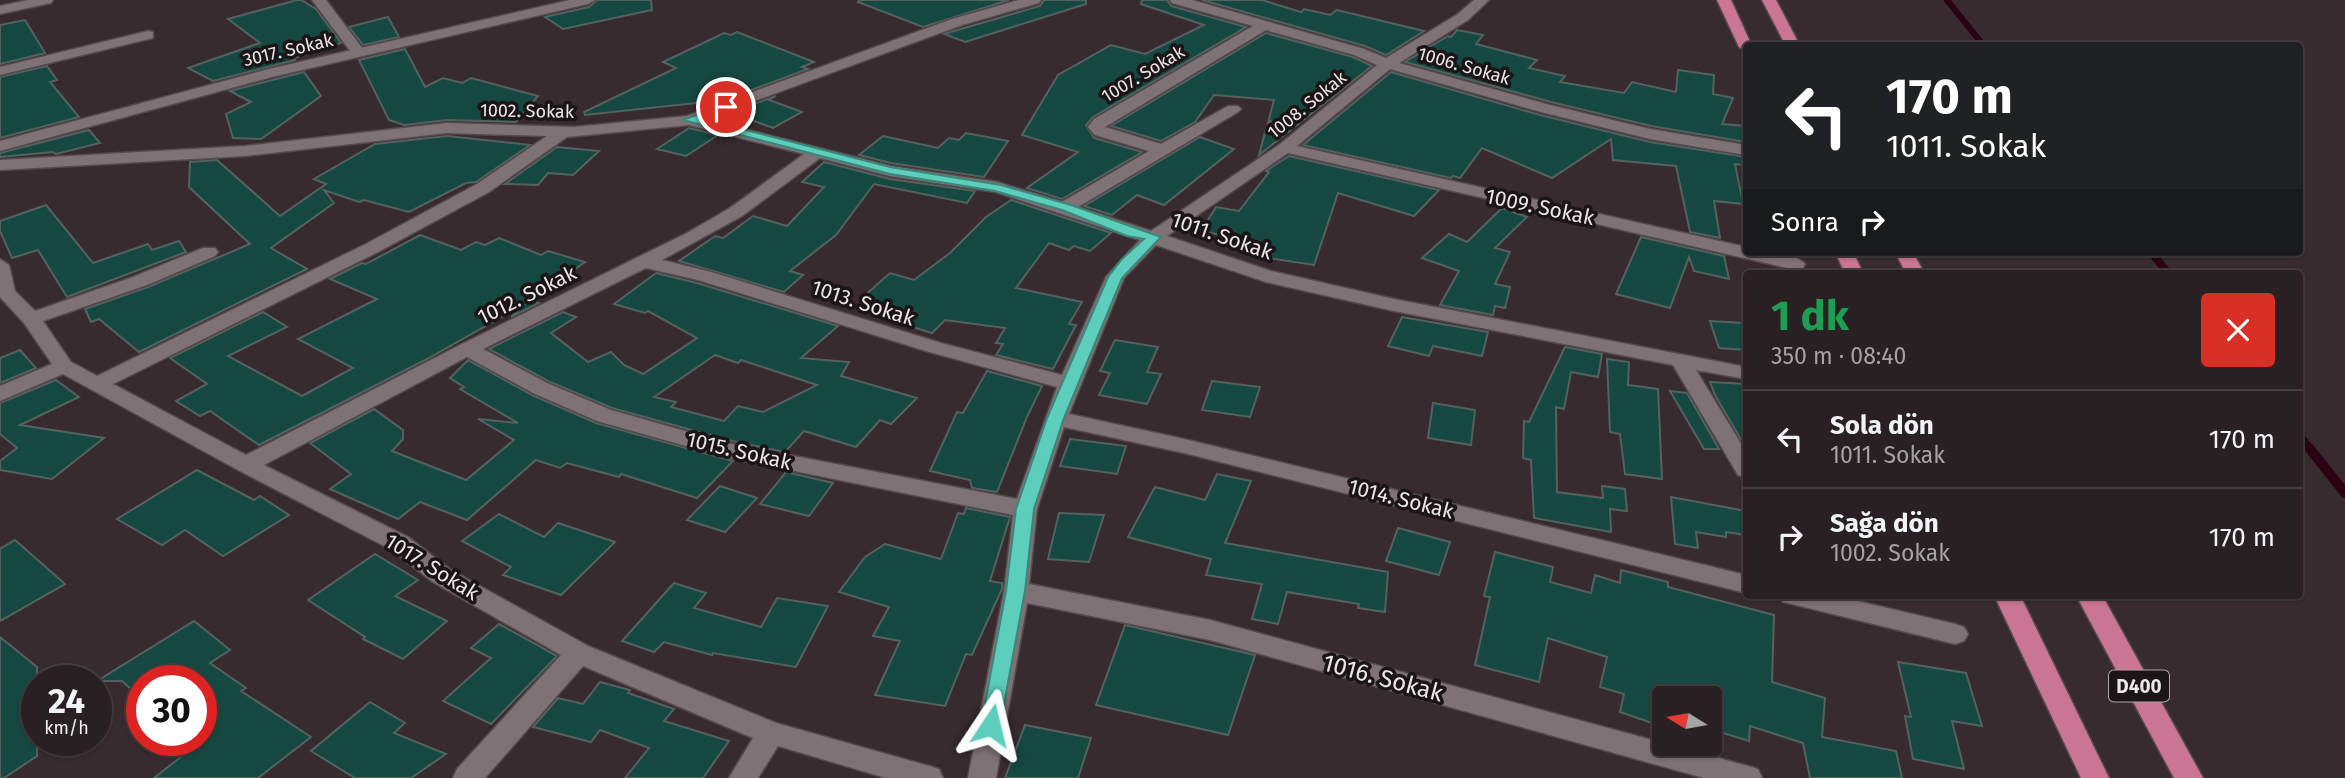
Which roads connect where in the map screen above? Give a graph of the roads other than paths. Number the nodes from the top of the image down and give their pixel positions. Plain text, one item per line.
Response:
1 (46, 0) edge
2 (319, 0) edge
3 (588, 0) edge
4 (1034, 0) edge
5 (1177, 0) edge
6 (1482, 0) edge
7 (1724, 0) edge
8 (1769, 0) edge
9 (0, 10) edge
10 (1263, 26) junction
11 (148, 35) dead end
12 (1744, 42) edge
13 (1791, 42) edge
14 (359, 53) junction
15 (1387, 64) junction
16 (0, 71) edge
17 (1233, 109) dead end
18 (689, 120) junction
19 (564, 131) junction
20 (0, 146) edge
21 (1285, 148) junction
22 (1743, 149) edge
23 (1163, 150) junction
24 (819, 151) junction
25 (0, 164) edge
26 (1066, 207) junction
27 (1154, 237) junction
28 (209, 252) dead end
29 (1743, 252) edge
30 (1761, 256) edge
31 (645, 262) junction
32 (1796, 264) dead end
33 (0, 265) edge
34 (32, 319) junction
35 (467, 349) junction
36 (1681, 362) junction
37 (64, 366) junction
38 (1743, 372) edge
39 (99, 383) junction
40 (1069, 383) junction
41 (0, 394) edge
42 (1055, 418) junction
43 (246, 465) junction
44 (1743, 465) edge
45 (1025, 509) junction
46 (1743, 583) edge
47 (1016, 591) junction
48 (1809, 599) edge
49 (2009, 599) edge
50 (2091, 599) edge
51 (1955, 634) dead end
52 (579, 653) junction
53 (771, 733) junction
54 (467, 778) edge
55 (743, 778) edge
56 (929, 778) edge
57 (982, 778) edge
58 (1748, 778) edge
59 (2095, 778) edge
60 (2189, 778) edge

1 - 9 street
2 - 14 street
3 - 14 street, 3017. Sokak
4 - 18 street, 1002. Sokak
5 - 10 street, 1006. Sokak
6 - 15 street, 1008. Sokak
7 - 12 highway
8 - 13 highway
10 - 15 street, 1006. Sokak
10 - 23 street, 1007. Sokak
11 - 16 street
14 - 20 street, 3017. Sokak
15 - 21 street, 1008. Sokak
15 - 22 street, 1006. Sokak
17 - 23 street
18 - 19 street, 1002. Sokak
18 - 24 street, 1011. Sokak
19 - 25 street, 1002. Sokak
19 - 39 street
21 - 27 street, 1008. Sokak
21 - 29 street, 1009. Sokak
23 - 26 street
24 - 26 street, 1011. Sokak
24 - 31 street, 1012. Sokak
26 - 27 street, 1011. Sokak
27 - 36 street, 1011. Sokak
27 - 40 street, 1008. Sokak
28 - 34 street
30 - 32 street, 1009. Sokak
31 - 35 street, 1012. Sokak
31 - 40 street, 1013. Sokak
33 - 34 street, 1017. Sokak
34 - 37 street, 1017. Sokak
35 - 43 street, 1012. Sokak
35 - 45 street, 1015. Sokak
36 - 38 street, 1011. Sokak
36 - 44 street
37 - 39 street, 1017. Sokak
37 - 41 street
39 - 43 street, 1017. Sokak
40 - 42 street, 1008. Sokak
42 - 45 street, 1008. Sokak
42 - 46 street, 1014. Sokak
43 - 52 street, 1017. Sokak
45 - 47 street, 1008. Sokak
47 - 57 street, 1008. Sokak
47 - 58 street, 1016. Sokak
48 - 51 street
49 - 59 highway
50 - 60 highway, D400
52 - 53 street, 1017. Sokak
52 - 54 street
53 - 55 street
53 - 56 street, 1017. Sokak

